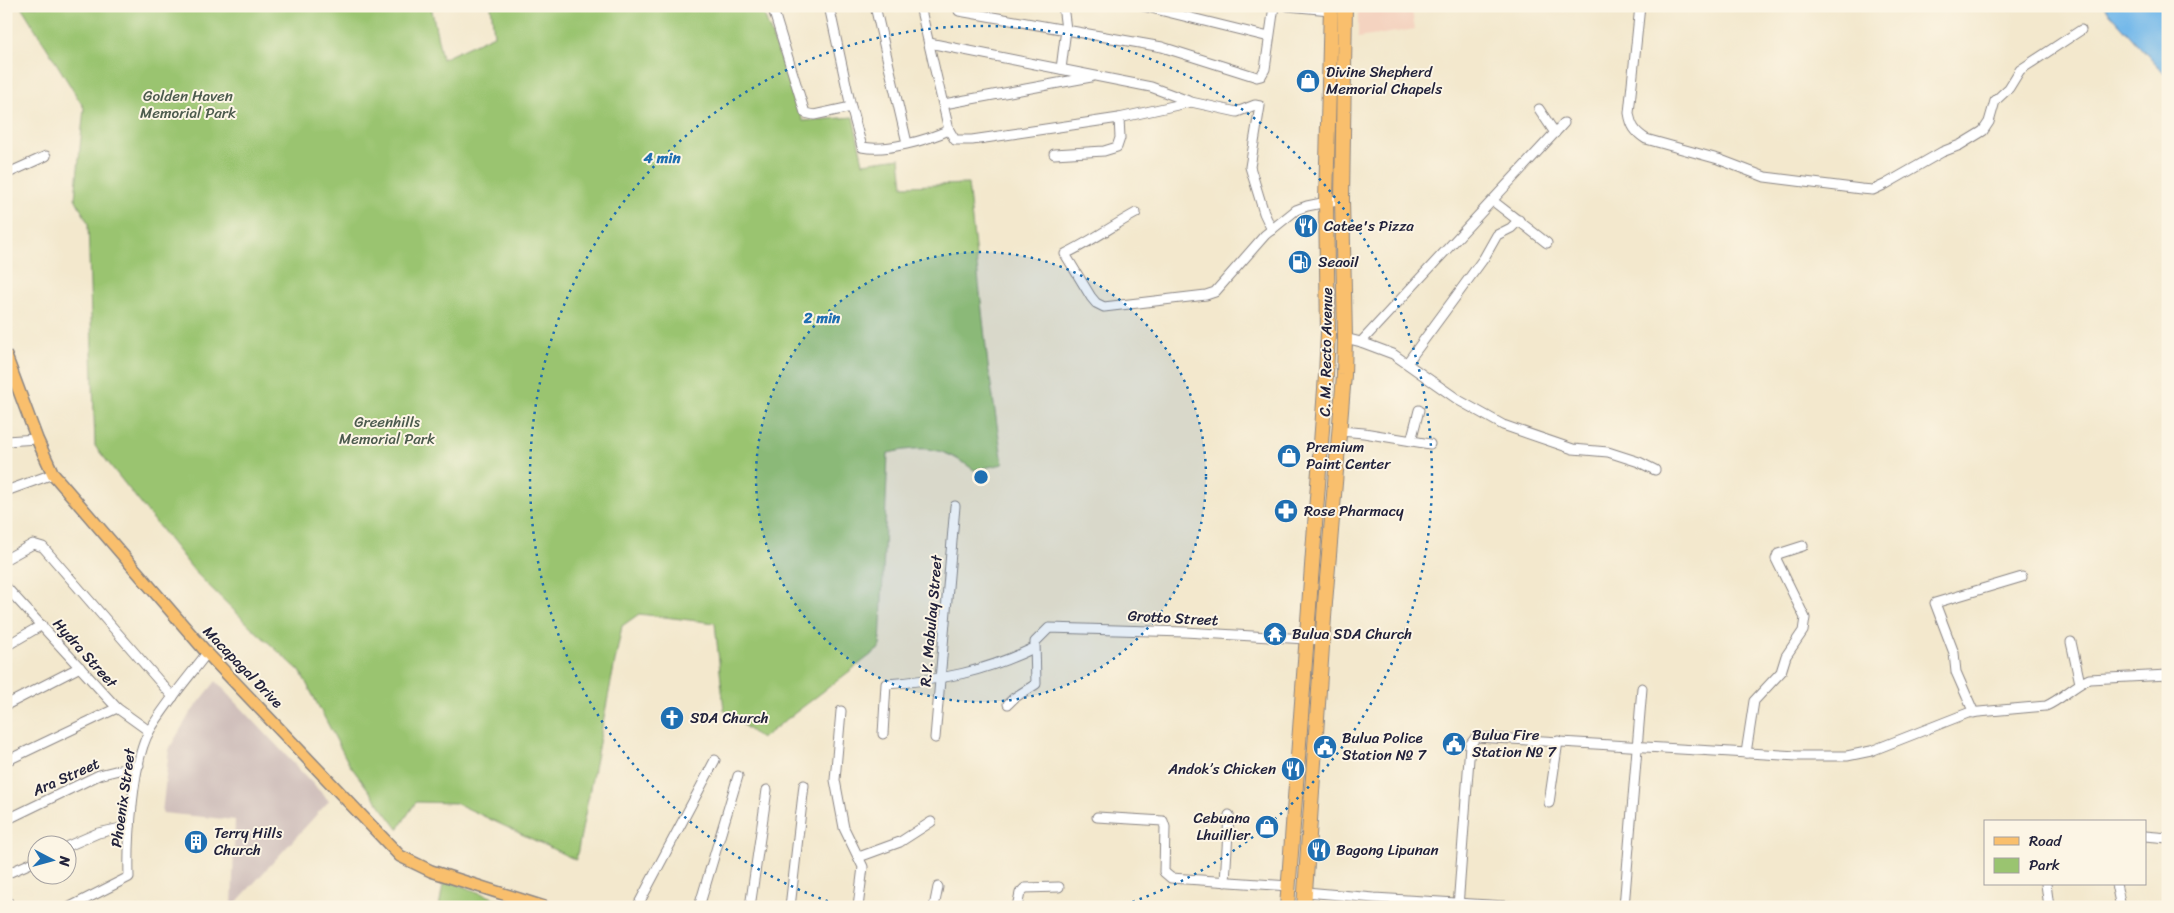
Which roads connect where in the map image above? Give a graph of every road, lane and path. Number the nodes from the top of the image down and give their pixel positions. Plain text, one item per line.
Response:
1 (772, 6) edge
2 (829, 6) edge
3 (875, 6) edge
4 (920, 6) edge
5 (958, 6) edge
6 (1063, 6) edge
7 (1143, 6) edge
8 (1274, 6) edge
9 (1288, 6) edge
10 (1345, 6) edge
11 (1640, 6) edge
12 (1331, 8) edge
13 (1066, 29) junction
14 (2081, 30) dead end
15 (1269, 37) junction
16 (929, 43) junction
17 (1062, 69) junction
18 (1097, 76) junction
19 (1192, 102) junction
20 (944, 104) junction
21 (851, 107) junction
22 (1539, 109) dead end
23 (1119, 118) junction
24 (1564, 124) dead end
25 (949, 130) junction
26 (1555, 133) junction
27 (907, 143) junction
28 (1054, 154) dead end
29 (46, 156) dead end
30 (6, 174) edge
31 (1342, 199) junction
32 (1493, 201) junction
33 (1326, 202) junction
34 (1136, 213) dead end
35 (1519, 220) junction
36 (1272, 230) junction
37 (1547, 243) dead end
38 (1345, 338) junction
39 (1361, 342) junction
40 (6, 356) edge
41 (1407, 363) junction
42 (1419, 410) dead end
43 (1340, 431) junction
44 (37, 439) junction
45 (1411, 441) junction
46 (6, 442) edge
47 (1430, 444) dead end
48 (1655, 470) dead end
49 (53, 474) junction
50 (6, 492) edge
51 (955, 506) dead end
52 (1802, 546) dead end
53 (6, 559) edge
54 (2022, 577) dead end
55 (6, 587) edge
56 (42, 625) junction
57 (1307, 639) junction
58 (1323, 640) junction
59 (2071, 642) dead end
60 (6, 646) edge
61 (1034, 648) junction
62 (207, 653) junction
63 (80, 667) junction
64 (2168, 675) edge
65 (940, 679) junction
66 (2080, 683) junction
67 (1642, 688) dead end
68 (173, 697) junction
69 (1008, 704) dead end
70 (6, 705) edge
71 (116, 708) junction
72 (841, 711) dead end
73 (1974, 713) junction
74 (149, 731) junction
75 (883, 734) dead end
76 (935, 738) dead end
77 (1558, 741) junction
78 (1637, 748) junction
79 (1746, 753) junction
80 (715, 760) dead end
81 (6, 761) edge
82 (139, 765) junction
83 (738, 776) dead end
84 (804, 785) dead end
85 (767, 790) dead end
86 (1549, 803) dead end
87 (1229, 816) dead end
88 (1097, 817) dead end
89 (6, 820) edge
90 (931, 822) dead end
91 (130, 826) junction
92 (2146, 836) edge
93 (2168, 838) edge
94 (78, 842) edge
95 (859, 857) junction
96 (28, 864) edge
97 (6, 874) edge
98 (1225, 882) junction
99 (1289, 886) junction
100 (2046, 886) edge
101 (2116, 886) edge
102 (938, 887) dead end
103 (1059, 887) dead end
104 (1306, 892) junction
105 (6, 898) edge
106 (1459, 905) edge
107 (10, 907) edge
108 (70, 907) edge
109 (544, 907) edge
110 (637, 907) edge
111 (700, 907) edge
112 (750, 907) edge
113 (790, 907) edge
114 (858, 907) edge
115 (934, 907) edge
116 (1017, 907) edge
117 (1287, 907) edge
118 (1304, 907) edge
119 (1522, 907) edge
120 (1624, 907) edge
121 (2049, 907) edge
122 (2121, 907) edge

1 - 21 street
2 - 21 street
3 - 27 street
4 - 16 street
5 - 13 street
6 - 13 street
7 - 15 street
8 - 15 street
9 - 12 street
10 - 31 highway, C. M. Recto Avenue
11 - 14 street
12 - 33 highway, C. M. Recto Avenue
13 - 15 street
13 - 17 street
16 - 17 street
16 - 20 street
17 - 18 street
18 - 19 street
18 - 20 street
19 - 23 street
19 - 36 street
20 - 25 street
21 - 27 street
22 - 26 street
23 - 25 street
23 - 28 street
24 - 26 street
25 - 27 street
26 - 32 street
29 - 30 street
31 - 33 street
31 - 38 highway, C. M. Recto Avenue
32 - 35 street
32 - 39 street
33 - 36 street
33 - 57 highway, C. M. Recto Avenue
34 - 36 street
35 - 37 street
35 - 41 street
38 - 39 street
38 - 43 highway, C. M. Recto Avenue
39 - 41 street
40 - 44 main road, Macapagal Drive
41 - 48 street
42 - 45 street
43 - 45 street
43 - 58 highway, C. M. Recto Avenue
44 - 46 street
44 - 49 main road, Macapagal Drive
45 - 47 street
49 - 50 street
49 - 62 main road, Macapagal Drive
51 - 65 street, R.Y. Mabulay Street
52 - 79 street
53 - 68 street
54 - 73 street
55 - 56 street, Hydra Street
56 - 60 street
56 - 63 street, Hydra Street
57 - 58 street, Grotto Street
57 - 61 street, Grotto Street
57 - 99 highway, C. M. Recto Avenue
58 - 104 highway, C. M. Recto Avenue
59 - 66 street
61 - 65 street
61 - 69 street
62 - 68 street, Phoenix Street
62 - 109 main road, Macapagal Drive
63 - 70 street
63 - 71 street, Hydra Street
64 - 66 street
65 - 75 street
65 - 76 street, R.Y. Mabulay Street
66 - 73 street
67 - 78 street
68 - 74 street, Phoenix Street
71 - 74 street, Hydra Street
71 - 81 street
72 - 95 street
73 - 79 street
74 - 82 street, Phoenix Street
77 - 78 street
77 - 86 street
77 - 106 street
78 - 79 street
78 - 120 street
80 - 110 street
82 - 89 street, Ara Street
82 - 91 street, Phoenix Street
83 - 111 street
84 - 113 street
85 - 112 street
87 - 98 street
88 - 98 street
90 - 95 street
91 - 94 street
91 - 108 street, Phoenix Street
92 - 93 street
95 - 114 street
96 - 97 street
98 - 99 street
99 - 117 highway, C. M. Recto Avenue
100 - 121 street
101 - 122 street
102 - 115 street
103 - 116 street
104 - 106 street
104 - 118 highway, C. M. Recto Avenue
105 - 107 street
106 - 119 street

